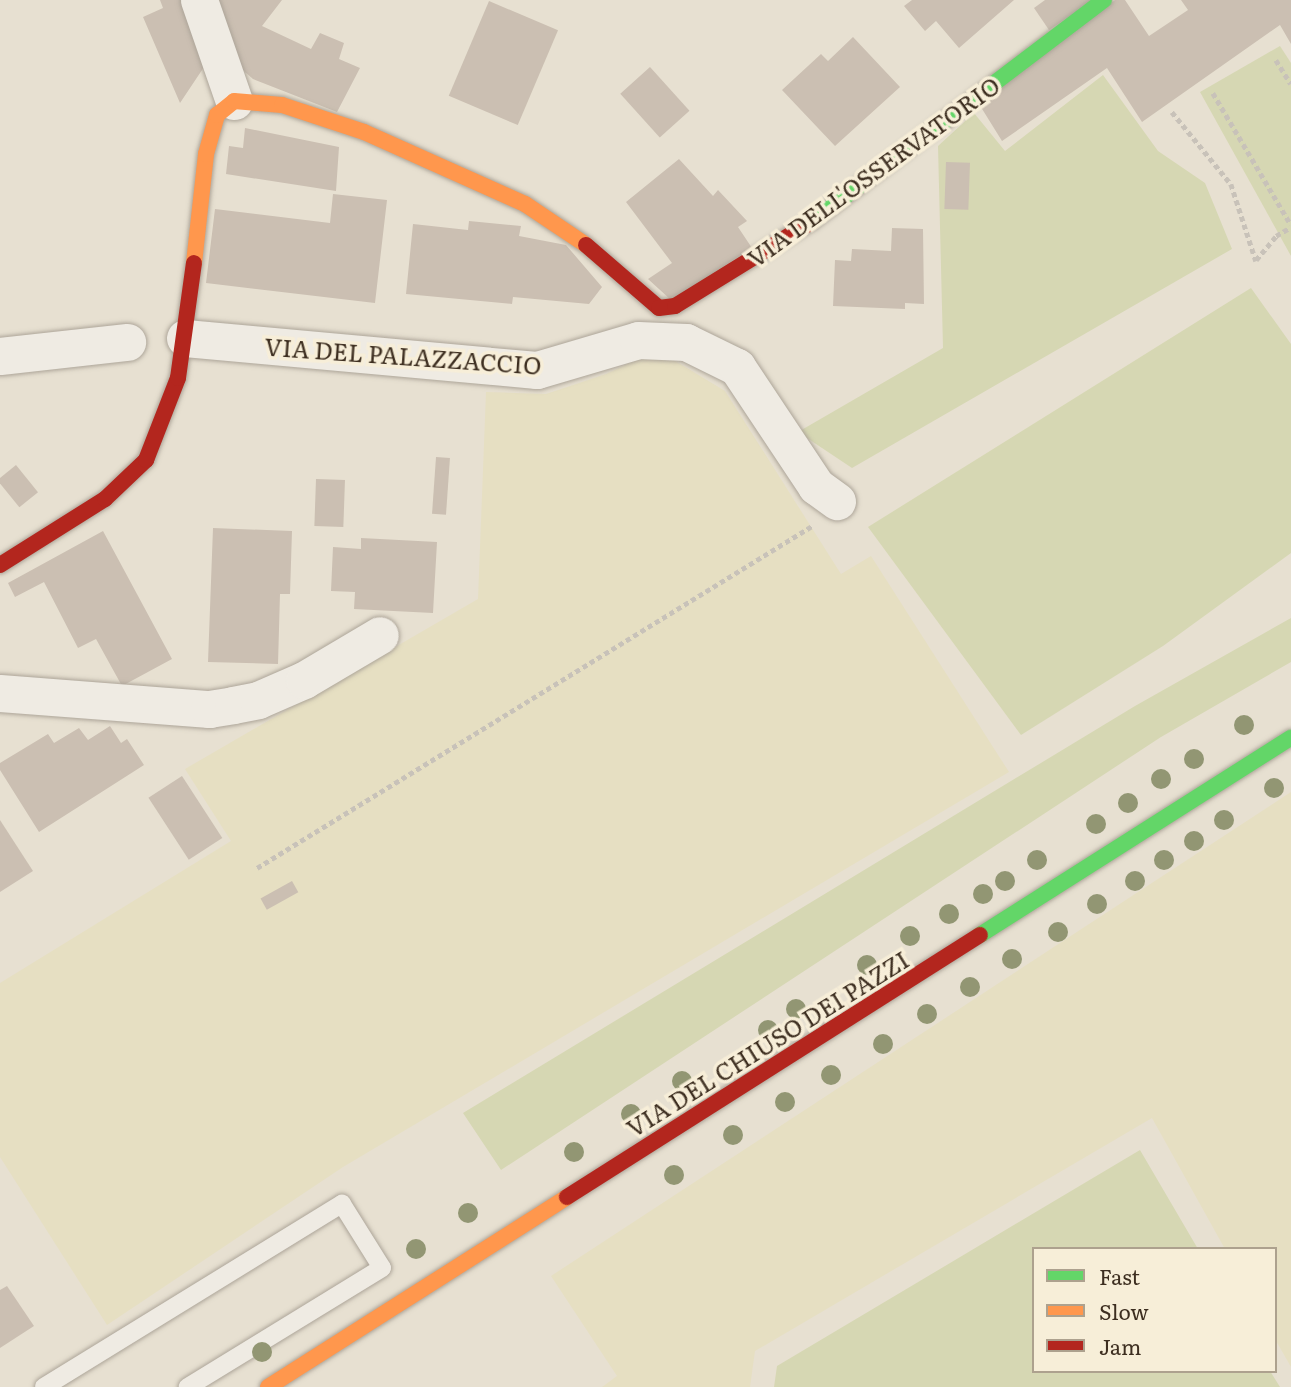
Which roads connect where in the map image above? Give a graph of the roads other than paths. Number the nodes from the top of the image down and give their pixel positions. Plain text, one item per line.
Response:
1 (200, 0) edge
2 (1104, 0) edge
3 (234, 101) junction
4 (185, 338) junction
5 (127, 342) dead end
6 (0, 356) edge
7 (837, 501) road end
8 (0, 565) edge
9 (380, 635) dead end
10 (0, 693) edge
11 (1291, 738) edge
12 (44, 1387) edge
13 (188, 1387) edge
14 (268, 1387) edge

1 - 3 street
2 - 3 street, VIA DELL'OSSERVATORIO
3 - 4 street
4 - 7 street, VIA DEL PALAZZACCIO
4 - 8 street
5 - 6 street
9 - 10 street
11 - 14 street, VIA DEL CHIUSO DEI PAZZI
12 - 13 lane

